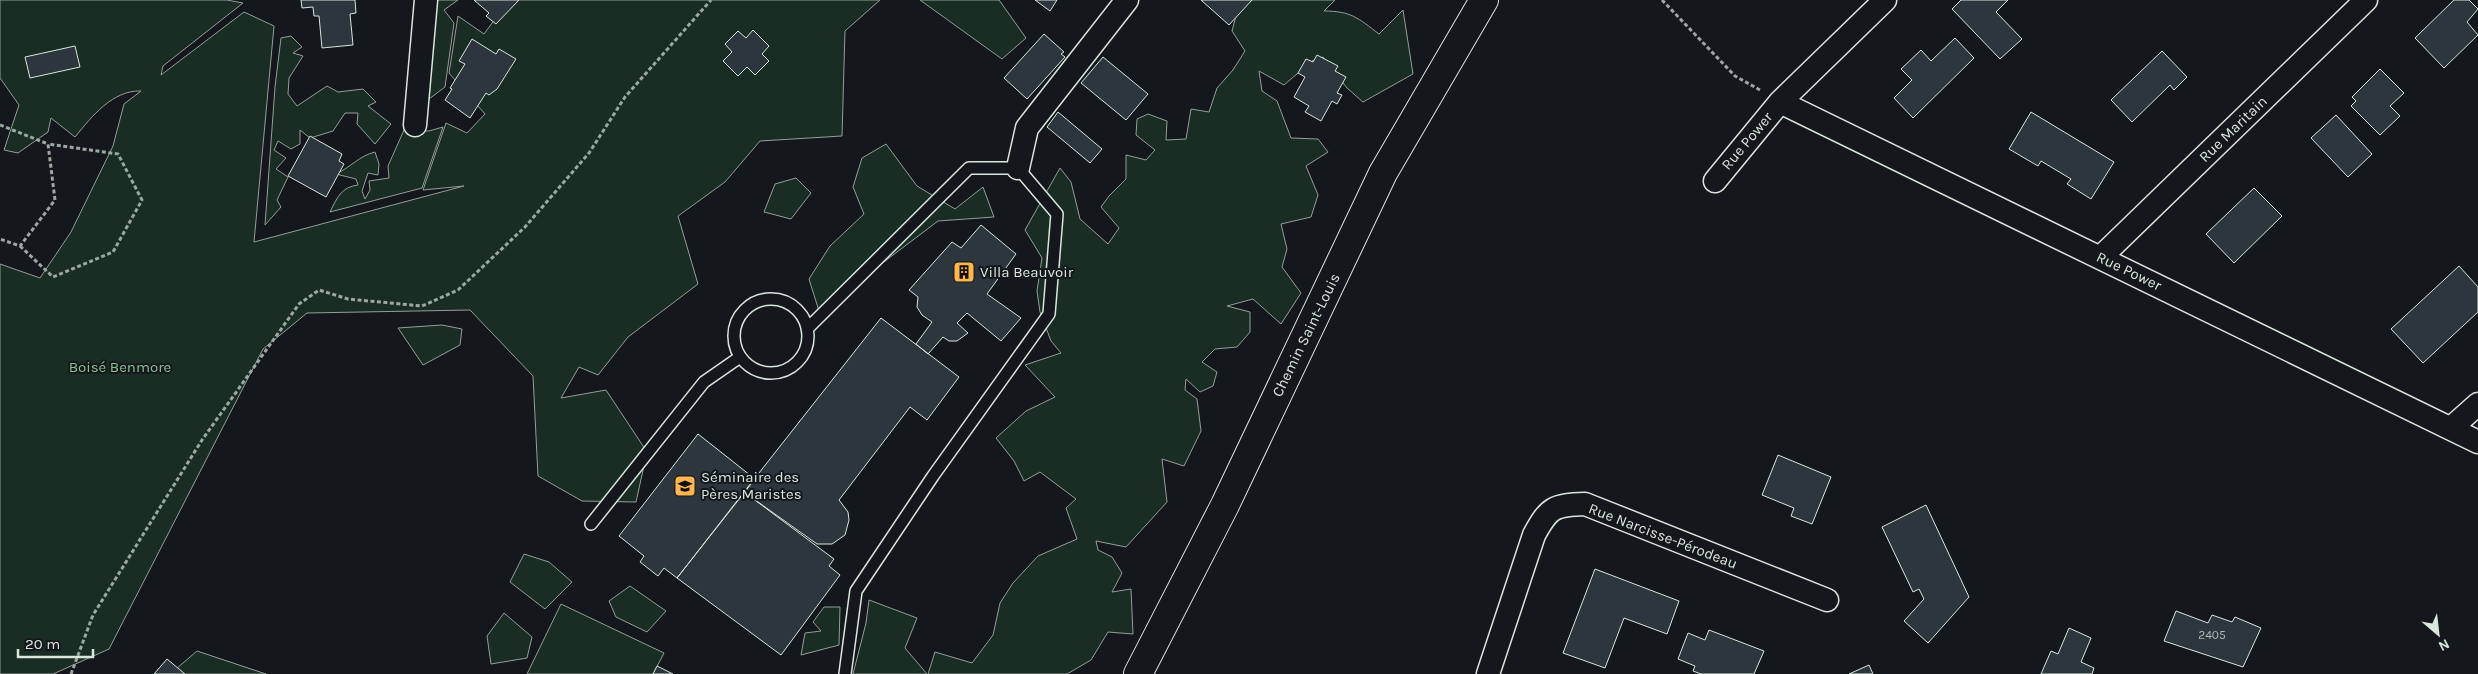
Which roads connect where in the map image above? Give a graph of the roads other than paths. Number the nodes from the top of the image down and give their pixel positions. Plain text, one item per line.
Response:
1 (426, 0) edge
2 (1127, 0) edge
3 (1484, 0) edge
4 (1885, 0) edge
5 (2366, 0) edge
6 (1780, 102) junction
7 (415, 124) dead end
8 (1018, 168) junction
9 (1715, 181) dead end
10 (2101, 257) junction
11 (807, 329) junction
12 (740, 357) junction
13 (2478, 404) edge
14 (2451, 428) junction
15 (2478, 442) edge
16 (591, 524) dead end
17 (1827, 600) dead end
18 (845, 674) edge
19 (1138, 674) edge
20 (1488, 674) edge

1 - 7 street
2 - 8 street
3 - 19 street, Chemin Saint-Louis
4 - 6 street, Rue Power
5 - 10 street, Rue Maritain
6 - 9 street, Rue Power
6 - 10 street, Rue Power
8 - 11 lane
8 - 18 lane
10 - 14 street, Rue Power
11 - 12 lane
11 - 12 lane
12 - 16 lane
13 - 14 street
14 - 15 street, Rue Power
17 - 20 street, Rue Narcisse-Pérodeau

